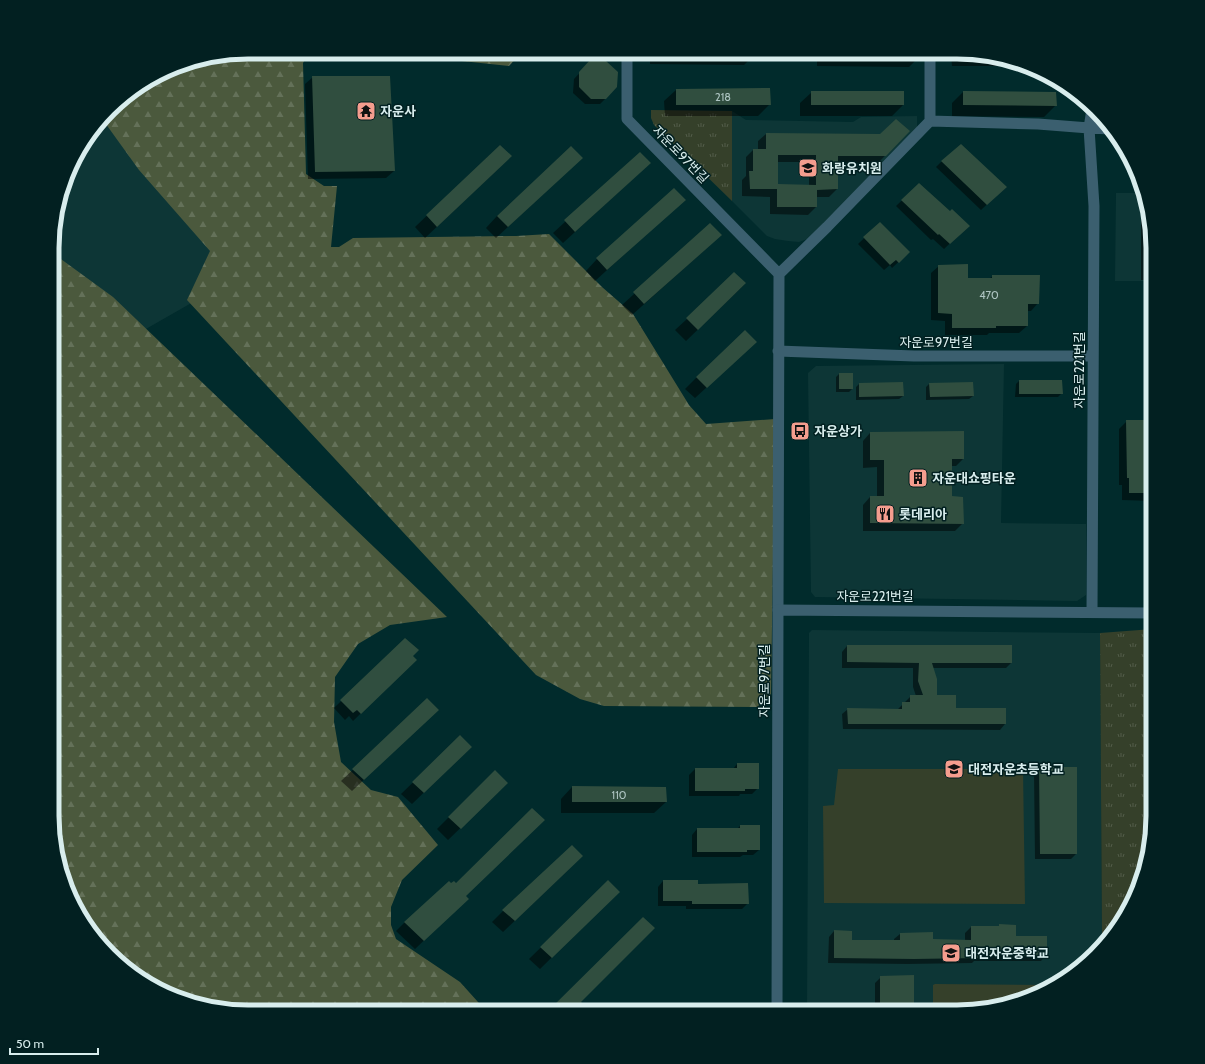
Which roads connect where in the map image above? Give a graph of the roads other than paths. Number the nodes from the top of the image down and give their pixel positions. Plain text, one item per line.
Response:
1 (627, 59) edge
2 (930, 59) edge
3 (1091, 114) edge
4 (930, 121) junction
5 (1089, 128) junction
6 (1104, 129) edge
7 (779, 274) junction
8 (778, 351) junction
9 (1093, 356) junction
10 (778, 610) junction
11 (1092, 612) junction
12 (1146, 613) edge
13 (777, 1005) edge

1 - 7 street, 자운로97번길
2 - 4 street
3 - 5 street, 자운로221번길
4 - 5 street
4 - 7 street
5 - 6 street
5 - 9 street, 자운로221번길
7 - 8 street, 자운로97번길
8 - 9 street, 자운로97번길
8 - 10 street, 자운로97번길
9 - 11 street, 자운로221번길
10 - 11 street, 자운로221번길
10 - 13 street, 자운로97번길
11 - 12 street, 자운로221번길

